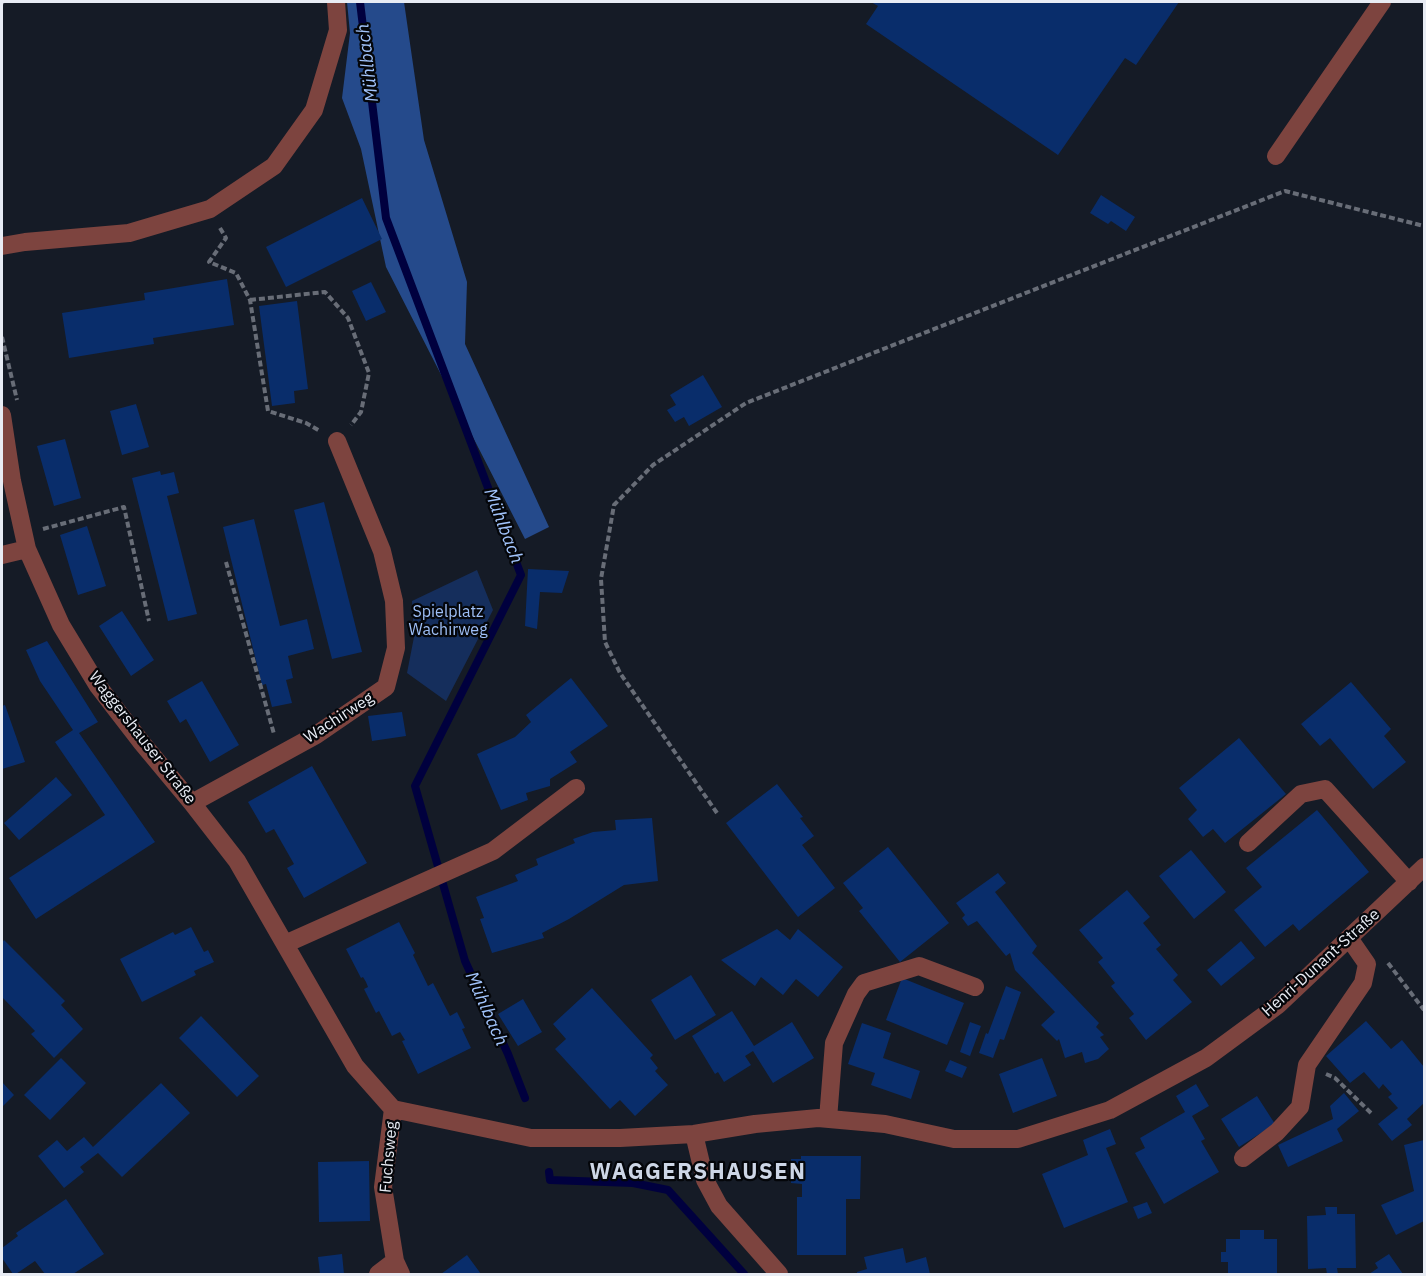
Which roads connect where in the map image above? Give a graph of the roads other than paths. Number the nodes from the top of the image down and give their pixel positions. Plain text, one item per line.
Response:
1 (336, 2) edge
2 (1382, 2) edge
3 (1276, 156) dead end
4 (2, 246) edge
5 (2, 415) edge
6 (338, 441) road end
7 (27, 549) junction
8 (2, 555) edge
9 (576, 788) dead end
10 (192, 803) junction
11 (1248, 843) dead end
12 (1425, 867) edge
13 (1409, 882) junction
14 (1355, 933) junction
15 (285, 944) junction
16 (975, 987) dead end
17 (393, 1109) junction
18 (828, 1119) junction
19 (694, 1134) junction
20 (1243, 1158) dead end
21 (398, 1268) edge
22 (378, 1275) edge
23 (779, 1275) edge

1 - 4 street
2 - 3 street
5 - 7 street, Waggershauser Straße
6 - 10 street, Wachirweg
7 - 8 street
7 - 10 street, Waggershauser Straße
9 - 15 street
10 - 15 street, Waggershauser Straße
11 - 13 street
12 - 13 street, Henri-Dunant-Straße
13 - 14 street, Henri-Dunant-Straße
14 - 18 street, Henri-Dunant-Straße
14 - 20 street
15 - 17 street, Waggershauser Straße
16 - 18 street
17 - 19 street
17 - 21 street, Fuchsweg
18 - 19 street, Henri-Dunant-Straße
19 - 23 street
21 - 22 street

